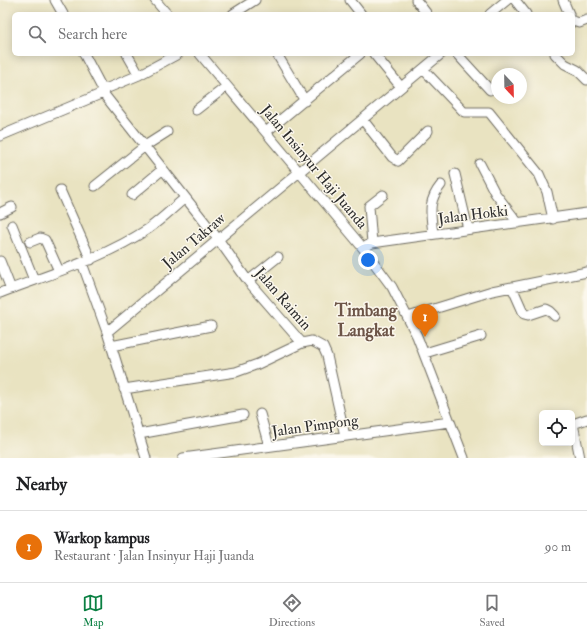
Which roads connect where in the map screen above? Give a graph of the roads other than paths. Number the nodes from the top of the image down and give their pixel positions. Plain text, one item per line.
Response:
1 (55, 0) edge
2 (155, 0) edge
3 (255, 0) edge
4 (350, 0) edge
5 (416, 0) edge
6 (507, 0) edge
7 (515, 0) edge
8 (563, 0) edge
9 (242, 4) edge
10 (62, 12) edge
11 (165, 12) edge
12 (235, 12) edge
13 (359, 12) edge
14 (425, 12) edge
15 (492, 12) edge
16 (524, 12) edge
17 (568, 12) edge
18 (587, 20) edge
19 (575, 22) edge
20 (85, 56) edge
21 (128, 56) edge
22 (174, 56) edge
23 (202, 56) edge
24 (278, 56) dead end
25 (358, 56) edge
26 (376, 56) edge
27 (439, 56) edge
28 (459, 56) edge
29 (557, 56) edge
30 (423, 69) junction
31 (138, 75) junction
32 (587, 80) edge
33 (228, 86) junction
34 (402, 87) junction
35 (490, 90) dead end
36 (103, 92) junction
37 (305, 101) junction
38 (196, 110) dead end
39 (363, 120) junction
40 (428, 131) dead end
41 (167, 132) dead end
42 (266, 132) junction
43 (0, 136) edge
44 (145, 146) junction
45 (480, 164) dead end
46 (163, 169) junction
47 (299, 172) junction
48 (455, 174) dead end
49 (96, 186) dead end
50 (441, 186) dead end
51 (60, 190) dead end
52 (132, 195) dead end
53 (383, 195) dead end
54 (185, 198) junction
55 (12, 207) dead end
56 (0, 213) edge
57 (587, 213) edge
58 (553, 219) junction
59 (518, 223) junction
60 (12, 225) dead end
61 (468, 229) junction
62 (433, 234) junction
63 (218, 239) junction
64 (30, 242) dead end
65 (372, 243) junction
66 (363, 248) junction
67 (278, 257) dead end
68 (0, 261) edge
69 (86, 261) junction
70 (59, 271) junction
71 (587, 272) edge
72 (34, 280) junction
73 (248, 281) junction
74 (512, 287) junction
75 (11, 289) junction
76 (0, 294) edge
77 (555, 316) dead end
78 (408, 317) junction
79 (211, 326) dead end
80 (107, 332) junction
81 (480, 336) dead end
82 (302, 343) junction
83 (111, 346) junction
84 (425, 354) junction
85 (124, 389) junction
86 (260, 414) dead end
87 (243, 415) dead end
88 (587, 419) edge
89 (450, 422) junction
90 (139, 434) junction
91 (345, 436) junction
92 (269, 446) junction
93 (583, 448) edge
94 (146, 458) edge
95 (183, 458) edge
96 (464, 458) edge
97 (580, 458) edge

1 - 10 street
2 - 11 street
3 - 9 street
4 - 13 street
5 - 14 street
6 - 15 street
7 - 16 street
8 - 17 street
9 - 12 street
18 - 19 street
20 - 36 street, Jalan Raimin
21 - 31 street
22 - 31 street
23 - 33 street, Jalan Insinyur Haji Juanda
24 - 37 street
25 - 37 street
26 - 34 street
27 - 30 street, Jalan Takraw
28 - 35 street
29 - 32 street
30 - 34 street, Jalan Takraw
30 - 58 street
31 - 36 street
33 - 38 street
33 - 42 street, Jalan Insinyur Haji Juanda
34 - 39 street, Jalan Takraw
36 - 43 street
36 - 44 street, Jalan Raimin
37 - 42 street
39 - 40 street
39 - 47 street, Jalan Takraw
41 - 44 street
42 - 47 street, Jalan Insinyur Haji Juanda
44 - 46 street, Jalan Raimin
44 - 49 street
45 - 59 street
46 - 52 street
46 - 54 street, Jalan Raimin
47 - 63 street, Jalan Takraw
47 - 66 street, Jalan Insinyur Haji Juanda
48 - 61 street
50 - 62 street
51 - 69 street
53 - 65 street
54 - 63 street, Jalan Raimin
54 - 69 street
55 - 56 street
57 - 58 street, Jalan Hokki
58 - 59 street, Jalan Hokki
59 - 61 street, Jalan Hokki
60 - 72 street
61 - 62 street, Jalan Hokki
62 - 65 street, Jalan Hokki
63 - 73 street, Jalan Raimin
63 - 80 street, Jalan Takraw
64 - 70 street
65 - 66 street, Jalan Hokki
66 - 78 street, Jalan Insinyur Haji Juanda
67 - 73 street
68 - 75 street
69 - 70 street
69 - 80 street
70 - 72 street
71 - 74 street
72 - 75 street
73 - 82 street, Jalan Raimin
74 - 77 street
74 - 78 street
75 - 76 street
78 - 84 street, Jalan Insinyur Haji Juanda
79 - 83 street
80 - 83 street
81 - 84 street
82 - 85 street
82 - 91 street, Jalan Raimin
83 - 85 street
84 - 89 street, Jalan Insinyur Haji Juanda
85 - 90 street
86 - 92 street
87 - 90 street
88 - 93 street
89 - 91 street, Jalan Pimpong
89 - 96 street, Jalan Insinyur Haji Juanda
90 - 94 street
91 - 92 street, Jalan Pimpong
92 - 95 street, Jalan Pimpong
93 - 97 street

